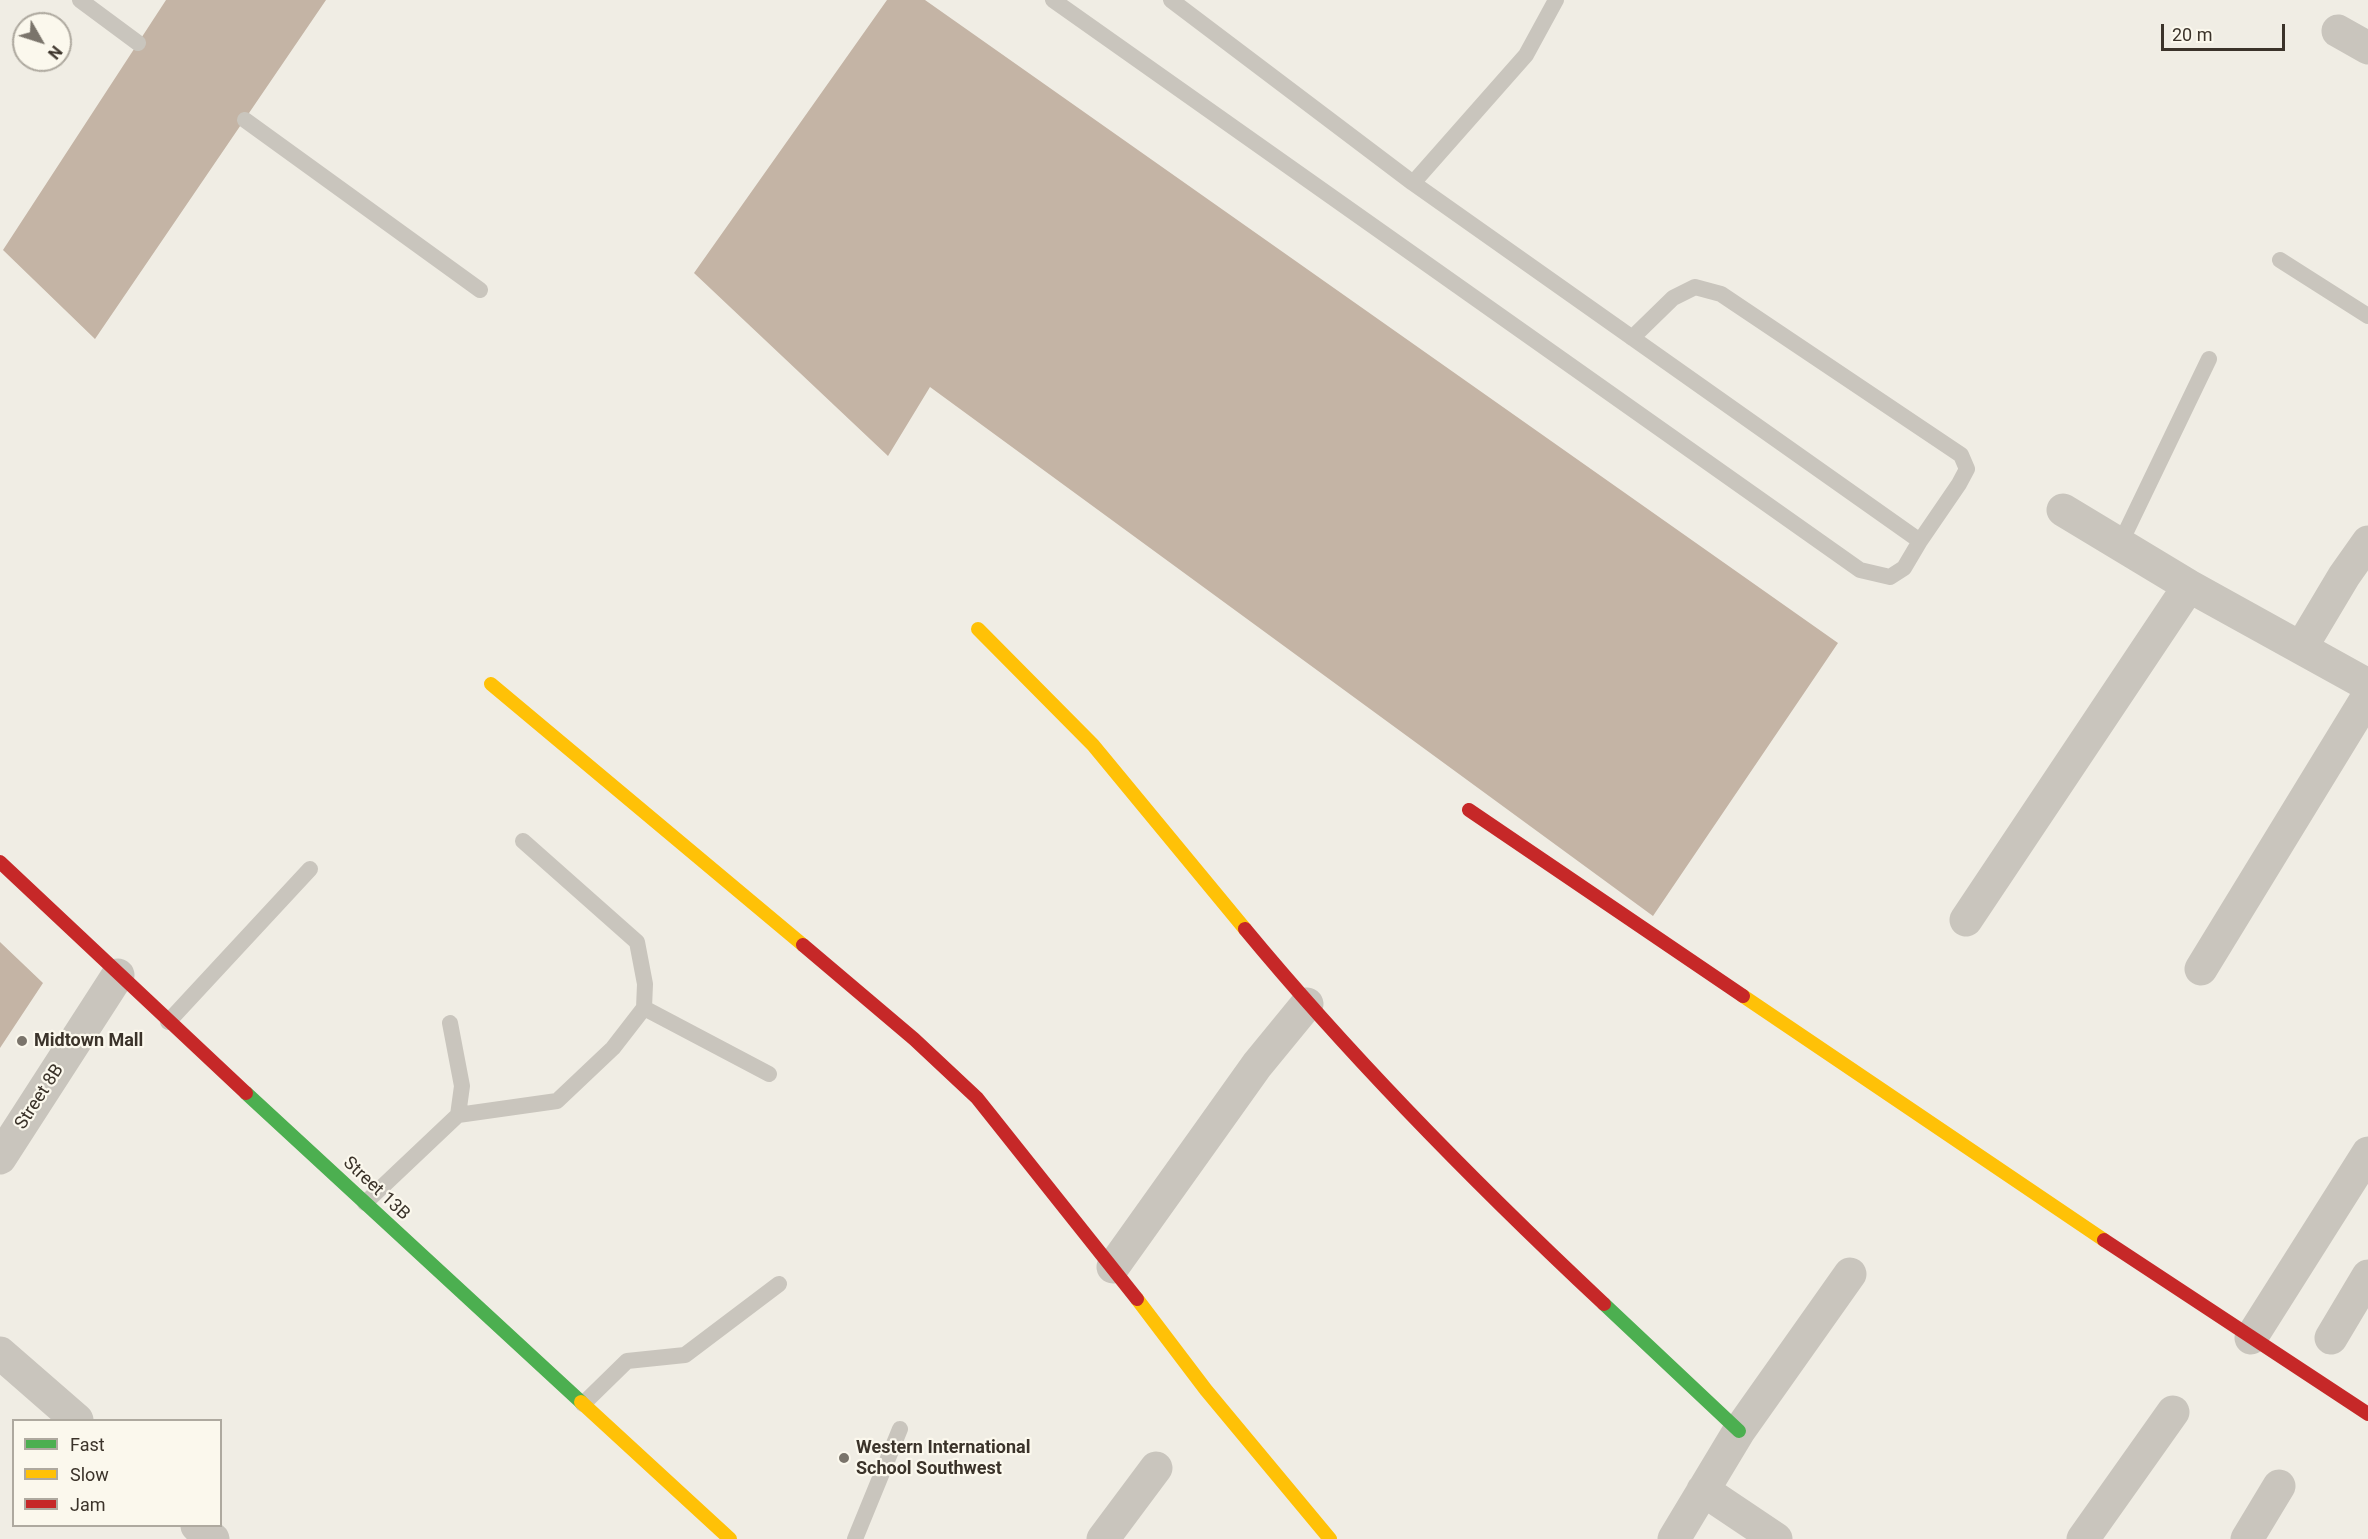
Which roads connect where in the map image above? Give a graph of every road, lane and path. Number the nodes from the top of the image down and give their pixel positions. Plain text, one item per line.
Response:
1 (80, 0) edge
2 (1053, 0) edge
3 (1171, 0) edge
4 (1556, 0) edge
5 (2338, 31) dead end
6 (138, 43) dead end
7 (2368, 48) edge
8 (244, 120) dead end
9 (1413, 183) junction
10 (2280, 260) dead end
11 (480, 290) dead end
12 (2368, 316) edge
13 (1632, 338) junction
14 (2209, 359) dead end
15 (2063, 510) dead end
16 (1920, 541) junction
17 (2368, 542) edge
18 (2120, 544) junction
19 (2189, 586) junction
20 (978, 629) dead end
21 (2301, 648) junction
22 (491, 684) dead end
23 (2368, 685) edge
24 (2368, 696) edge
25 (1469, 810) dead end
26 (523, 841) dead end
27 (0, 862) edge
28 (310, 869) dead end
29 (1966, 920) dead end
30 (2201, 969) dead end
31 (118, 975) junction
32 (1307, 1004) junction
33 (644, 1008) junction
34 (168, 1022) junction
35 (450, 1023) dead end
36 (768, 1074) dead end
37 (458, 1115) junction
38 (2368, 1153) edge
39 (0, 1158) edge
40 (365, 1203) junction
41 (1113, 1267) junction
42 (1850, 1274) dead end
43 (2368, 1276) edge
44 (779, 1284) dead end
45 (2251, 1338) junction
46 (2331, 1338) dead end
47 (0, 1353) edge
48 (583, 1404) junction
49 (2173, 1412) dead end
50 (2368, 1414) edge
51 (76, 1419) edge
52 (900, 1430) dead end
53 (1738, 1431) junction
54 (1156, 1468) dead end
55 (2279, 1486) dead end
56 (1703, 1491) junction
57 (198, 1527) edge
58 (213, 1539) edge
59 (730, 1539) edge
60 (855, 1539) edge
61 (1103, 1539) edge
62 (1330, 1539) edge
63 (1674, 1539) edge
64 (1776, 1539) edge
65 (2083, 1539) edge
66 (2247, 1539) edge

1 - 6 lane
2 - 16 lane
3 - 9 lane
4 - 9 lane
5 - 7 street
8 - 11 lane
9 - 13 lane
10 - 12 lane
13 - 16 lane
13 - 16 lane
14 - 18 lane
15 - 18 street
17 - 21 street
18 - 19 street
19 - 21 street
19 - 29 street
20 - 32 street
21 - 23 street
22 - 41 street
24 - 30 street
25 - 45 street
26 - 33 lane
27 - 31 street, Street 13B
28 - 34 lane
31 - 34 street, Street 13B
31 - 39 street, Street 8B
32 - 41 street
32 - 53 street
33 - 36 lane
33 - 37 lane
34 - 40 street, Street 13B
35 - 37 lane
37 - 40 lane
38 - 45 street
40 - 48 street, Street 13B
41 - 62 street
42 - 53 street
43 - 46 street
44 - 48 lane
45 - 50 street
47 - 51 street
48 - 59 street, Street 13B
49 - 65 street
52 - 60 lane
53 - 56 street
54 - 61 street
55 - 66 street
56 - 63 street
56 - 64 street
57 - 58 street

